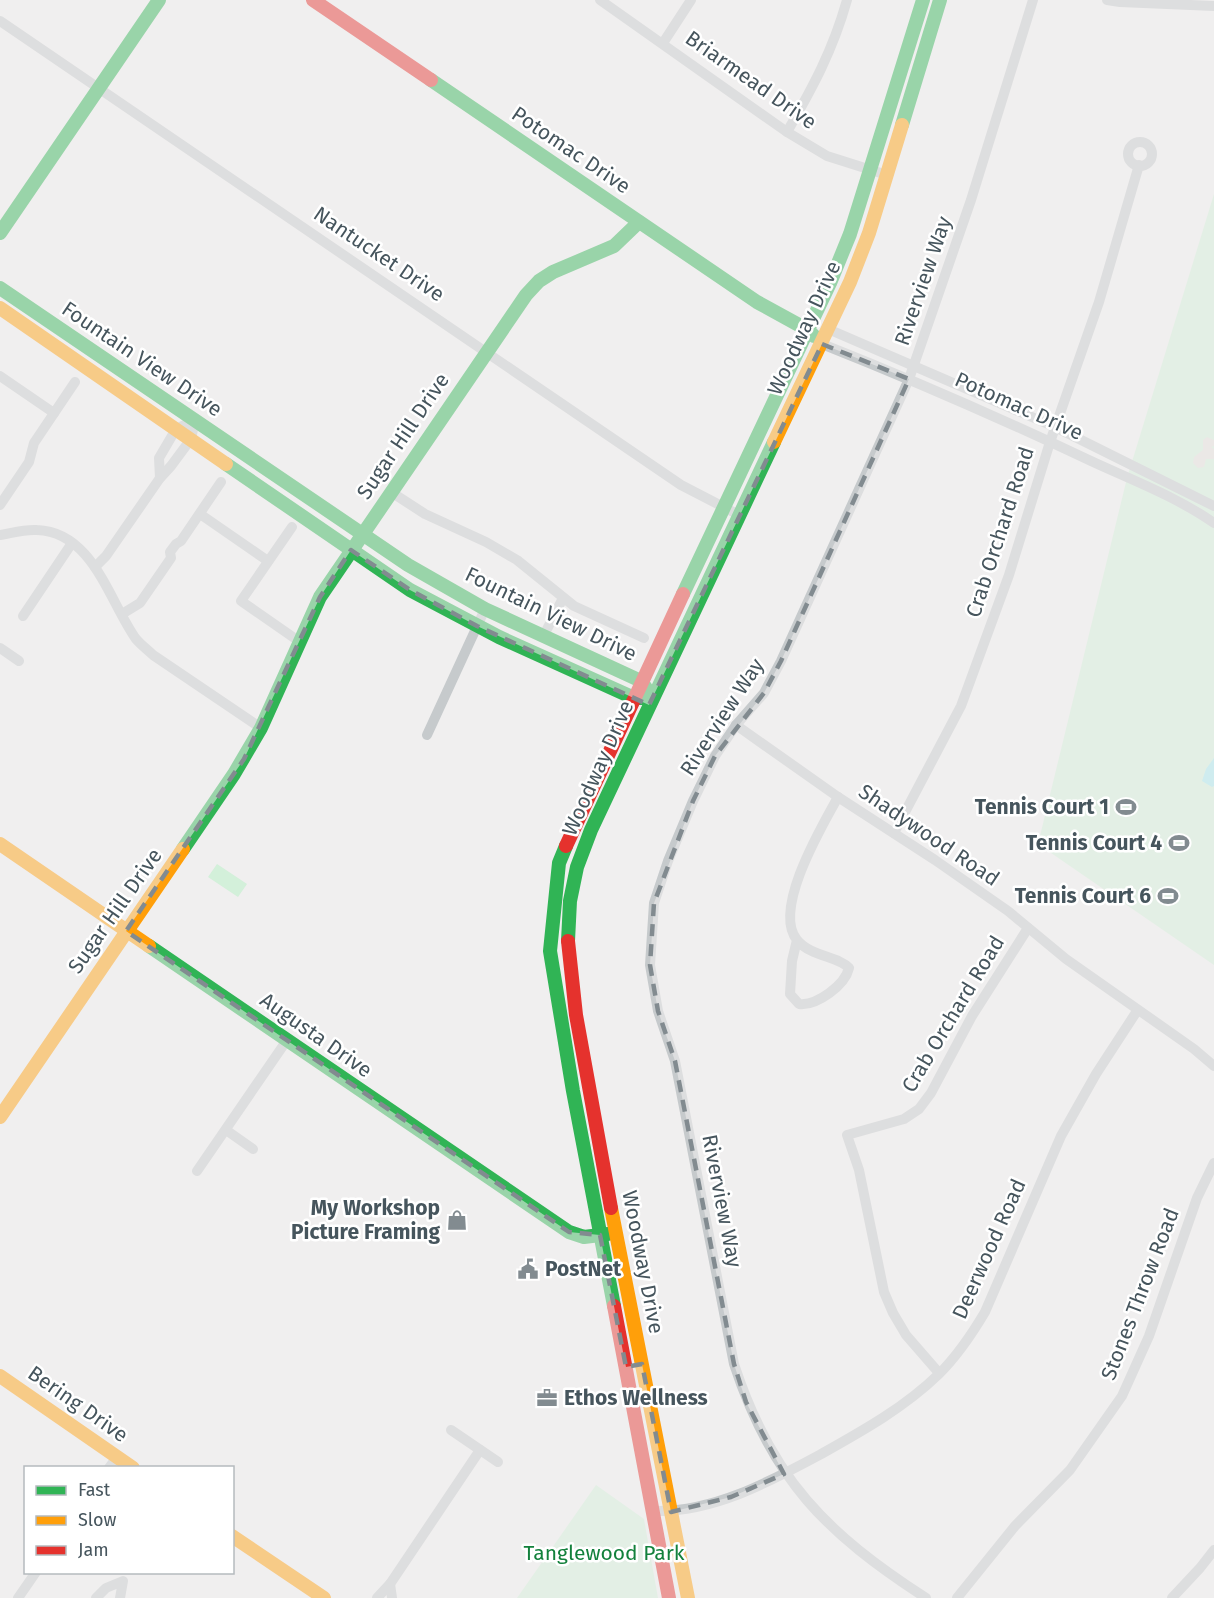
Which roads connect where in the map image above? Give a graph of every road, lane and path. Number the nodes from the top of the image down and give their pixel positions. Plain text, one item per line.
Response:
1 (159, 0) edge
2 (313, 0) edge
3 (600, 0) edge
4 (691, 0) edge
5 (847, 0) edge
6 (923, 0) edge
7 (940, 0) edge
8 (1033, 0) edge
9 (1107, 0) edge
10 (1214, 6) edge
11 (0, 21) edge
12 (663, 43) junction
13 (99, 88) junction
14 (787, 132) junction
15 (1139, 165) dead end
16 (869, 169) junction
17 (887, 175) junction
18 (639, 222) junction
19 (0, 233) edge
20 (0, 288) edge
21 (0, 308) edge
22 (828, 329) junction
23 (808, 330) junction
24 (822, 344) junction
25 (486, 351) junction
26 (914, 366) junction
27 (0, 376) edge
28 (909, 379) junction
29 (75, 382) dead end
30 (54, 413) junction
31 (195, 420) junction
32 (1055, 427) junction
33 (176, 429) junction
34 (191, 439) junction
35 (1050, 441) junction
36 (160, 478) junction
37 (221, 482) dead end
38 (391, 492) junction
39 (0, 505) edge
40 (1214, 506) edge
41 (724, 509) junction
42 (200, 514) junction
43 (739, 515) junction
44 (1214, 523) edge
45 (291, 527) dead end
46 (362, 534) junction
47 (0, 535) edge
48 (72, 543) junction
49 (351, 550) junction
50 (268, 561) junction
51 (95, 567) junction
52 (563, 598) junction
53 (485, 609) junction
54 (122, 614) junction
55 (23, 616) dead end
56 (477, 626) junction
57 (544, 635) junction
58 (644, 638) dead end
59 (300, 642) junction
60 (0, 648) edge
61 (19, 661) dead end
62 (641, 681) junction
63 (634, 698) junction
64 (652, 698) junction
65 (736, 725) junction
66 (261, 728) junction
67 (427, 735) dead end
68 (838, 797) junction
69 (576, 822) junction
70 (591, 830) junction
71 (894, 833) junction
72 (0, 844) edge
73 (1028, 928) junction
74 (126, 932) junction
75 (797, 940) junction
76 (1137, 1011) junction
77 (287, 1040) junction
78 (1214, 1065) edge
79 (590, 1089) junction
80 (573, 1091) junction
81 (0, 1117) edge
82 (226, 1130) junction
83 (254, 1149) dead end
84 (1214, 1163) edge
85 (197, 1171) dead end
86 (616, 1233) junction
87 (600, 1235) junction
88 (642, 1364) junction
89 (626, 1367) junction
90 (939, 1373) junction
91 (0, 1376) edge
92 (451, 1430) dead end
93 (480, 1450) junction
94 (113, 1462) edge
95 (498, 1462) dead end
96 (129, 1466) edge
97 (784, 1474) junction
98 (653, 1511) junction
99 (671, 1512) junction
100 (234, 1537) edge
101 (1214, 1550) edge
102 (35, 1574) edge
103 (126, 1577) edge
104 (390, 1584) junction
105 (18, 1598) edge
106 (96, 1598) edge
107 (120, 1598) edge
108 (324, 1598) edge
109 (377, 1598) edge
110 (392, 1598) edge
111 (669, 1598) edge
112 (688, 1598) edge
113 (926, 1598) edge
114 (957, 1598) edge
115 (1172, 1598) edge

1 - 13 main road
2 - 18 main road, Potomac Drive
3 - 12 street, Briarmead Drive
4 - 12 street
5 - 14 street
6 - 16 main road, Woodway Drive
7 - 17 main road, Woodway Drive
8 - 26 street, Riverview Way
9 - 10 street
11 - 13 street, Nantucket Drive
12 - 14 street, Briarmead Drive
13 - 19 main road
13 - 25 street, Nantucket Drive
14 - 16 street, Briarmead Drive
15 - 32 street, Crab Orchard Road
16 - 17 street, Briarmead Drive
16 - 23 main road, Woodway Drive
17 - 22 main road, Woodway Drive
18 - 23 main road, Potomac Drive
18 - 25 main road, Sugar Hill Drive
20 - 31 main road, Fountain View Drive
21 - 33 main road, Fountain View Drive
22 - 23 main road, Potomac Drive
22 - 24 main road, Woodway Drive
22 - 26 street, Potomac Drive
23 - 24 main road, Potomac Drive
23 - 41 main road, Woodway Drive
24 - 28 street, Potomac Drive
24 - 43 main road, Woodway Drive
25 - 38 main road, Sugar Hill Drive
25 - 41 street, Nantucket Drive
26 - 28 street, Riverview Way
26 - 32 street, Potomac Drive
27 - 30 street
28 - 35 street, Potomac Drive
28 - 65 street, Riverview Way
29 - 30 street
30 - 39 street
31 - 33 street
31 - 34 street
31 - 46 main road, Fountain View Drive
32 - 35 street, Crab Orchard Road
32 - 40 street, Potomac Drive
33 - 34 main road, Fountain View Drive
33 - 36 street
34 - 36 street
34 - 49 main road, Fountain View Drive
35 - 44 street, Potomac Drive
35 - 71 street, Crab Orchard Road
36 - 51 street
37 - 42 street
38 - 46 main road, Sugar Hill Drive
38 - 52 street
41 - 43 street, Nantucket Drive
41 - 62 main road, Woodway Drive
42 - 50 street
42 - 54 street
43 - 64 main road, Woodway Drive
45 - 50 street
46 - 49 main road, Sugar Hill Drive
46 - 53 main road, Fountain View Drive
47 - 48 street
48 - 51 street
48 - 55 street
49 - 56 main road, Fountain View Drive
49 - 59 main road, Sugar Hill Drive
50 - 59 street
51 - 54 street
52 - 57 street
52 - 58 street
53 - 56 street
53 - 57 main road, Fountain View Drive
54 - 66 street
56 - 63 main road, Fountain View Drive
56 - 67 street
57 - 62 main road, Fountain View Drive
59 - 66 main road, Sugar Hill Drive
60 - 61 street
62 - 63 main road, Woodway Drive
62 - 64 main road, Fountain View Drive
63 - 64 main road, Fountain View Drive
63 - 69 main road, Woodway Drive
64 - 70 main road, Woodway Drive
65 - 68 street, Shadywood Road
65 - 97 street, Riverview Way
66 - 74 main road, Sugar Hill Drive
68 - 71 street, Shadywood Road
68 - 75 street
69 - 70 main road
69 - 80 main road, Woodway Drive
70 - 79 main road, Woodway Drive
71 - 73 street, Shadywood Road
72 - 74 main road, Augusta Drive
73 - 76 street, Shadywood Road
73 - 90 street, Crab Orchard Road
74 - 77 main road, Augusta Drive
74 - 81 main road, Sugar Hill Drive
75 - 75 street
76 - 78 street, Shadywood Road
76 - 90 street, Deerwood Road
77 - 82 street
77 - 87 main road, Augusta Drive
79 - 80 main road
79 - 86 main road, Woodway Drive
80 - 87 main road, Woodway Drive
82 - 83 street
82 - 85 street
84 - 114 street, Stones Throw Road
86 - 87 main road, Augusta Drive
86 - 88 main road, Woodway Drive
87 - 89 main road, Woodway Drive
88 - 89 main road
88 - 99 main road, Woodway Drive
89 - 98 main road, Woodway Drive
90 - 97 street, Deerwood Road
91 - 94 main road, Bering Drive
92 - 93 street
93 - 95 street
93 - 104 street
94 - 96 main road, Bering Drive
97 - 99 street, Deerwood Road
97 - 113 street, Riverview Way
98 - 99 street, Deerwood Road
98 - 111 main road, Woodway Drive
99 - 112 main road, Woodway Drive
100 - 108 main road
101 - 115 street
102 - 105 street
103 - 106 street
103 - 107 street
104 - 109 street
104 - 110 street

